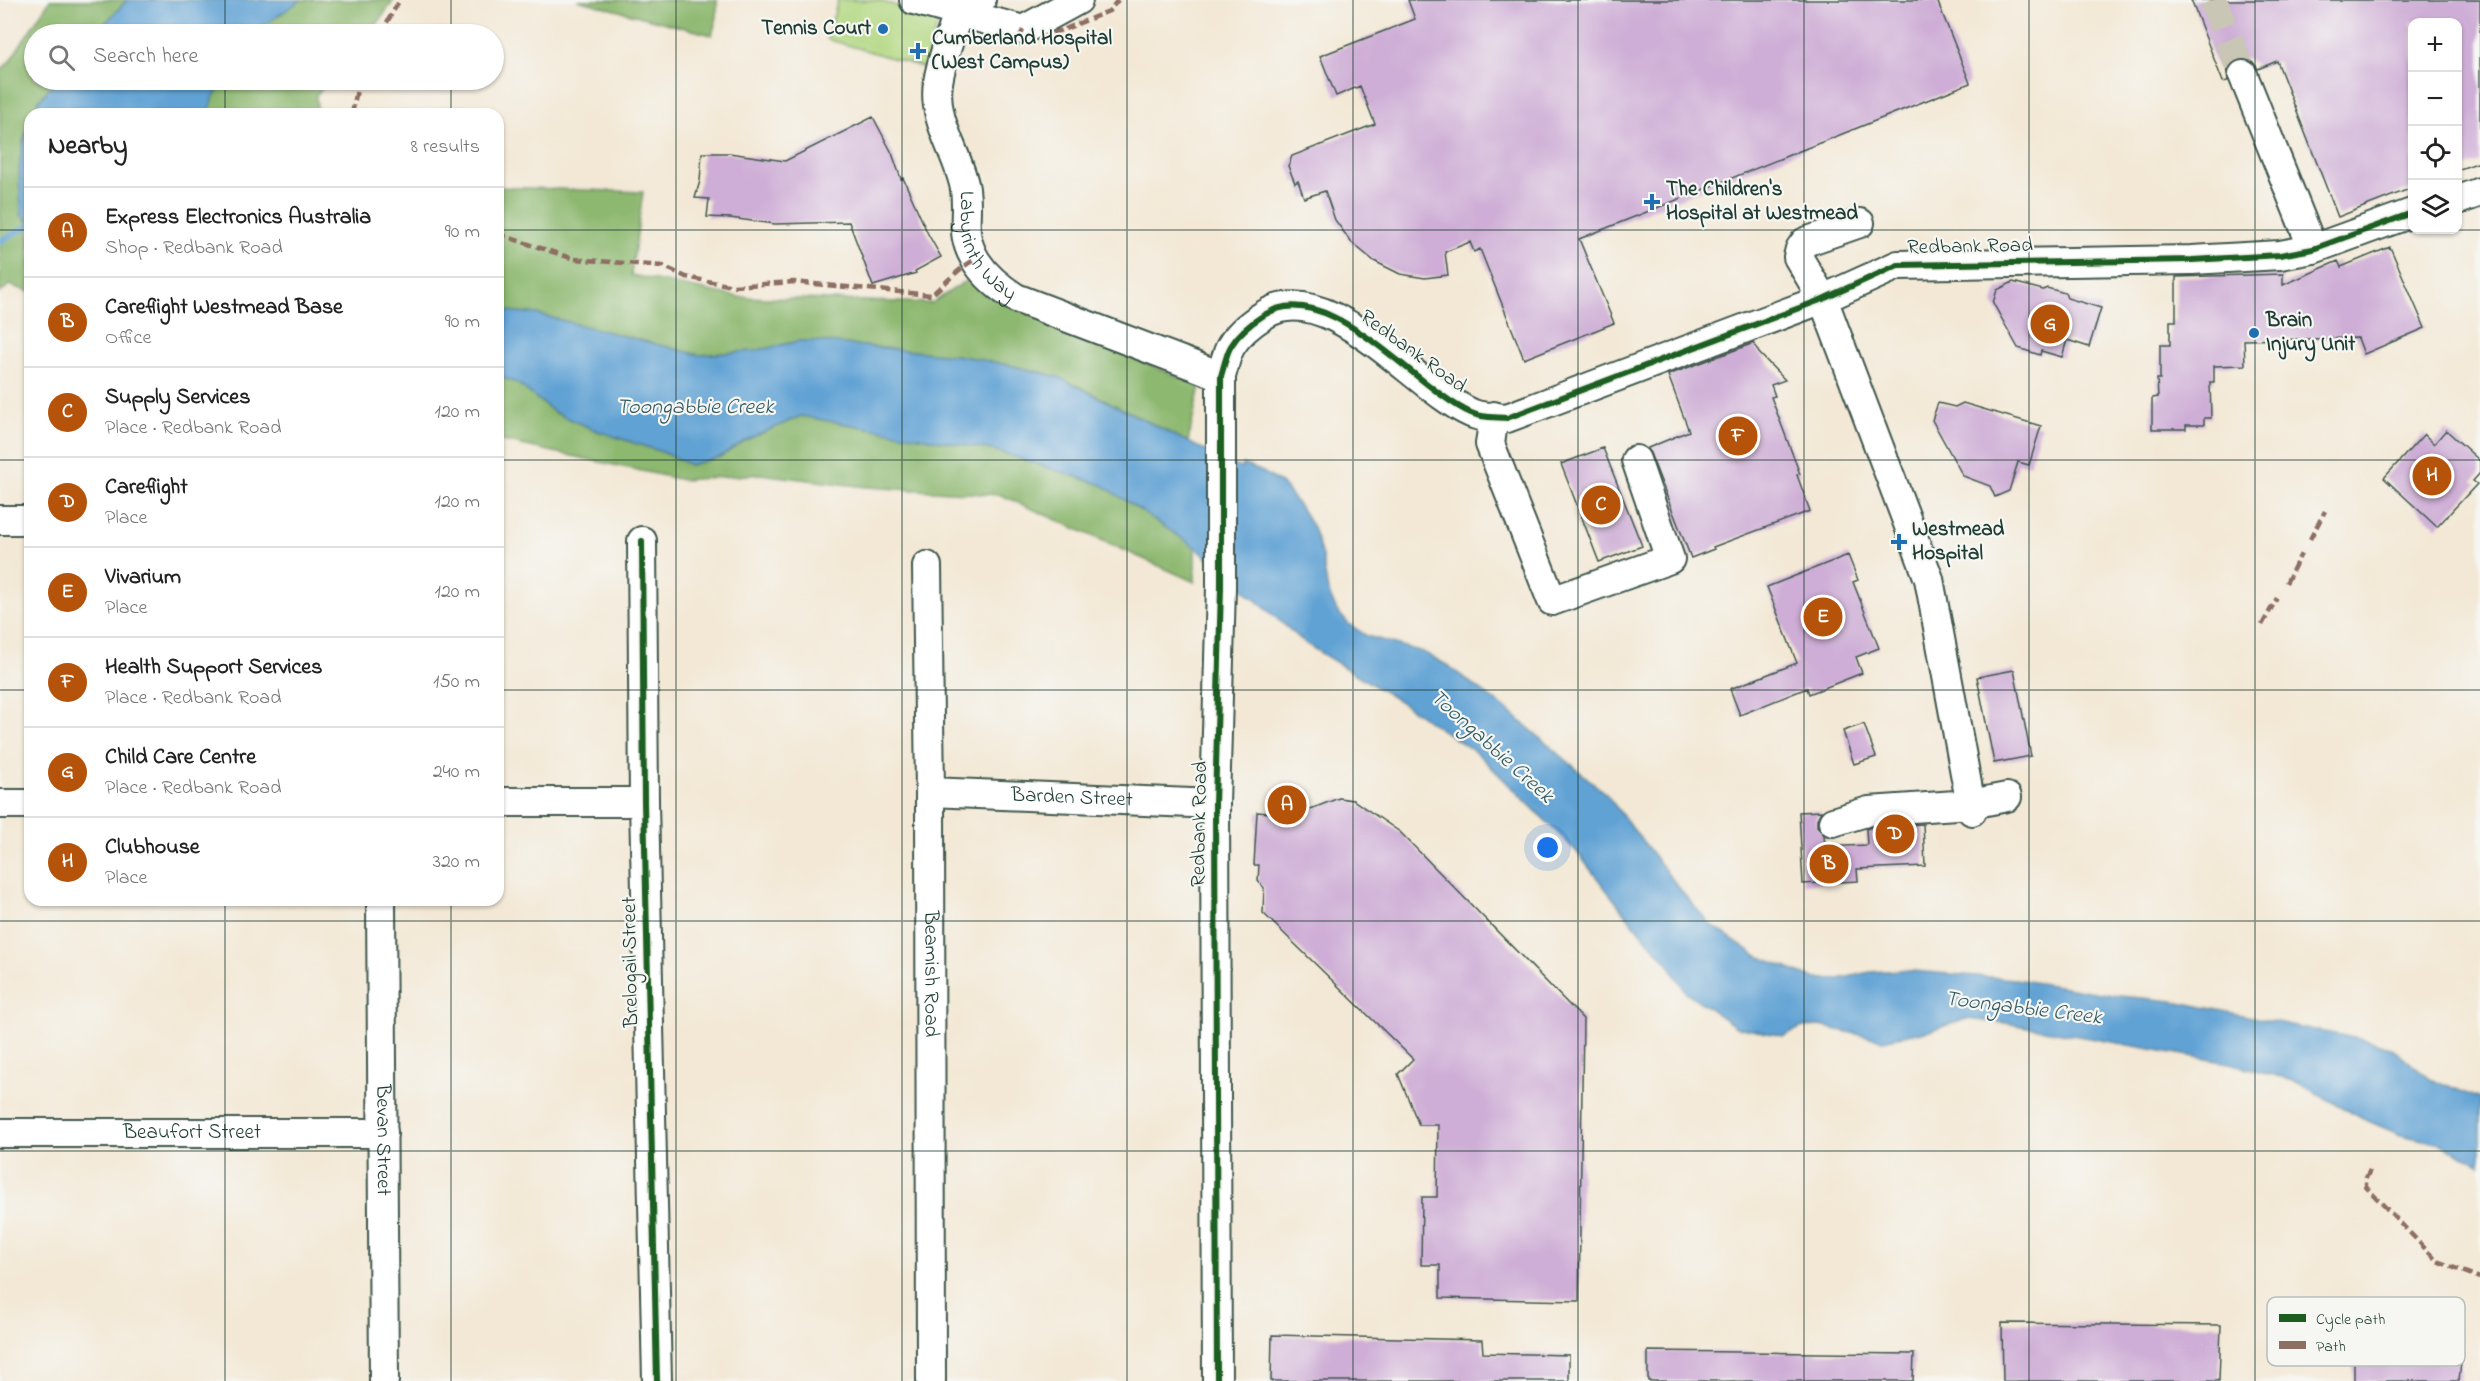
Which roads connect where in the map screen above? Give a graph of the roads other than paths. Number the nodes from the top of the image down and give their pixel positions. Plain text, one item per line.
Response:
1 (914, 0) edge
2 (1078, 0) edge
3 (969, 6) edge
4 (2243, 75) tunnel mouth
5 (2480, 192) edge
6 (2462, 198) edge
7 (2408, 214) edge
8 (1860, 223) dead end
9 (2313, 249) junction
10 (1822, 299) junction
11 (1221, 376) junction
12 (1494, 416) junction
13 (1636, 460) dead end
14 (0, 519) edge
15 (24, 520) edge
16 (642, 541) dead end
17 (927, 566) dead end
18 (930, 792) junction
19 (2007, 797) dead end
20 (504, 802) edge
21 (644, 802) junction
22 (0, 804) edge
23 (24, 804) edge
24 (1215, 804) junction
25 (1971, 807) junction
26 (1833, 822) dead end
27 (381, 906) edge
28 (0, 1133) edge
29 (383, 1133) junction
30 (384, 1381) edge
31 (657, 1381) edge
32 (931, 1381) edge
33 (1217, 1381) edge

1 - 3 street
2 - 3 street
3 - 11 street, Labyrinth Way
4 - 9 street
5 - 6 street
7 - 9 street, Redbank Road
8 - 10 street
9 - 10 street, Redbank Road
10 - 12 street, Redbank Road
10 - 25 street
11 - 12 street, Redbank Road
11 - 24 street, Redbank Road
12 - 13 street
14 - 15 street
16 - 21 street, Brelogail Street
17 - 18 street, Beamish Road
18 - 24 street, Barden Street
18 - 32 street, Beamish Road
19 - 25 street
20 - 21 street
21 - 31 street, Brelogail Street
22 - 23 street
24 - 33 street, Redbank Road
25 - 26 street
27 - 29 street, Bevan Street
28 - 29 street, Beaufort Street
29 - 30 street, Bevan Street

